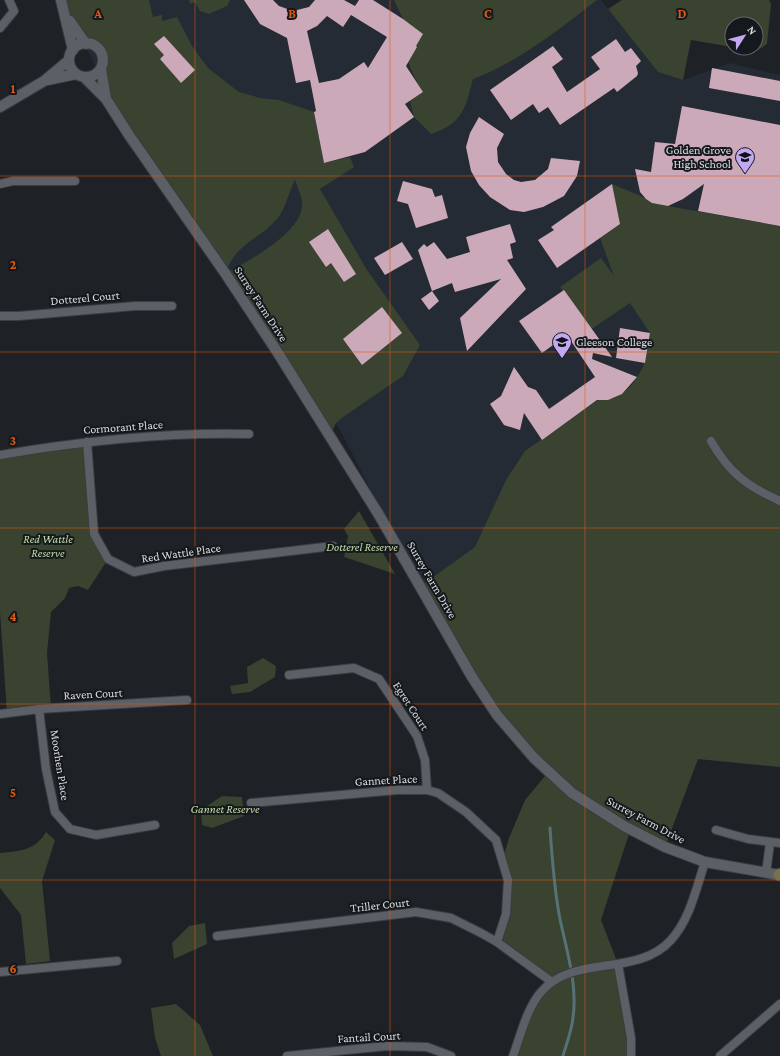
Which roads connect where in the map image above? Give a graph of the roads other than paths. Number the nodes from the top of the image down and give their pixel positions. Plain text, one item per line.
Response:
1 (9, 0) edge
2 (62, 4) edge
3 (0, 28) edge
4 (86, 44) junction
5 (72, 50) junction
6 (69, 60) junction
7 (101, 69) junction
8 (80, 75) junction
9 (44, 81) junction
10 (106, 99) junction
11 (0, 107) edge
12 (75, 181) dead end
13 (0, 184) edge
14 (172, 306) dead end
15 (0, 316) edge
16 (249, 434) dead end
17 (711, 441) dead end
18 (87, 442) junction
19 (0, 455) edge
20 (780, 501) edge
21 (333, 546) dead end
22 (289, 675) dead end
23 (187, 700) dead end
24 (39, 709) junction
25 (0, 714) edge
26 (427, 790) junction
27 (251, 803) dead end
28 (155, 825) dead end
29 (716, 830) dead end
30 (770, 843) junction
31 (780, 843) edge
32 (705, 862) junction
33 (766, 873) junction
34 (780, 875) edge
35 (217, 936) dead end
36 (497, 942) junction
37 (117, 961) dead end
38 (618, 964) junction
39 (0, 972) edge
40 (552, 982) junction
41 (780, 1004) edge
42 (287, 1056) edge
43 (451, 1056) edge
44 (513, 1056) edge
45 (631, 1056) edge
46 (720, 1056) edge

1 - 3 street
2 - 4 street
2 - 5 street
4 - 5 street
4 - 7 street
5 - 6 street
6 - 8 street
6 - 9 street
7 - 8 street
7 - 10 street, Surrey Farm Drive
8 - 9 street
8 - 10 street, Surrey Farm Drive
9 - 11 street
10 - 32 street, Surrey Farm Drive
12 - 13 street
14 - 15 street, Dotterel Court
16 - 18 street, Cormorant Place
17 - 20 street
18 - 19 street, Cormorant Place
18 - 21 street, Red Wattle Place
22 - 26 street, Egret Court
23 - 24 street, Raven Court
24 - 25 street, Raven Court
24 - 28 street, Moorhen Place
26 - 27 street, Gannet Place
26 - 36 street, Gannet Place
29 - 30 street
30 - 31 street
30 - 33 street
32 - 33 street, Surrey Farm Drive
32 - 38 street
33 - 34 street, Surrey Farm Drive
35 - 36 street, Triller Court
36 - 40 street, Triller Court
37 - 39 street
38 - 40 street
38 - 45 street
40 - 44 street
41 - 46 street
42 - 43 street, Fantail Court

